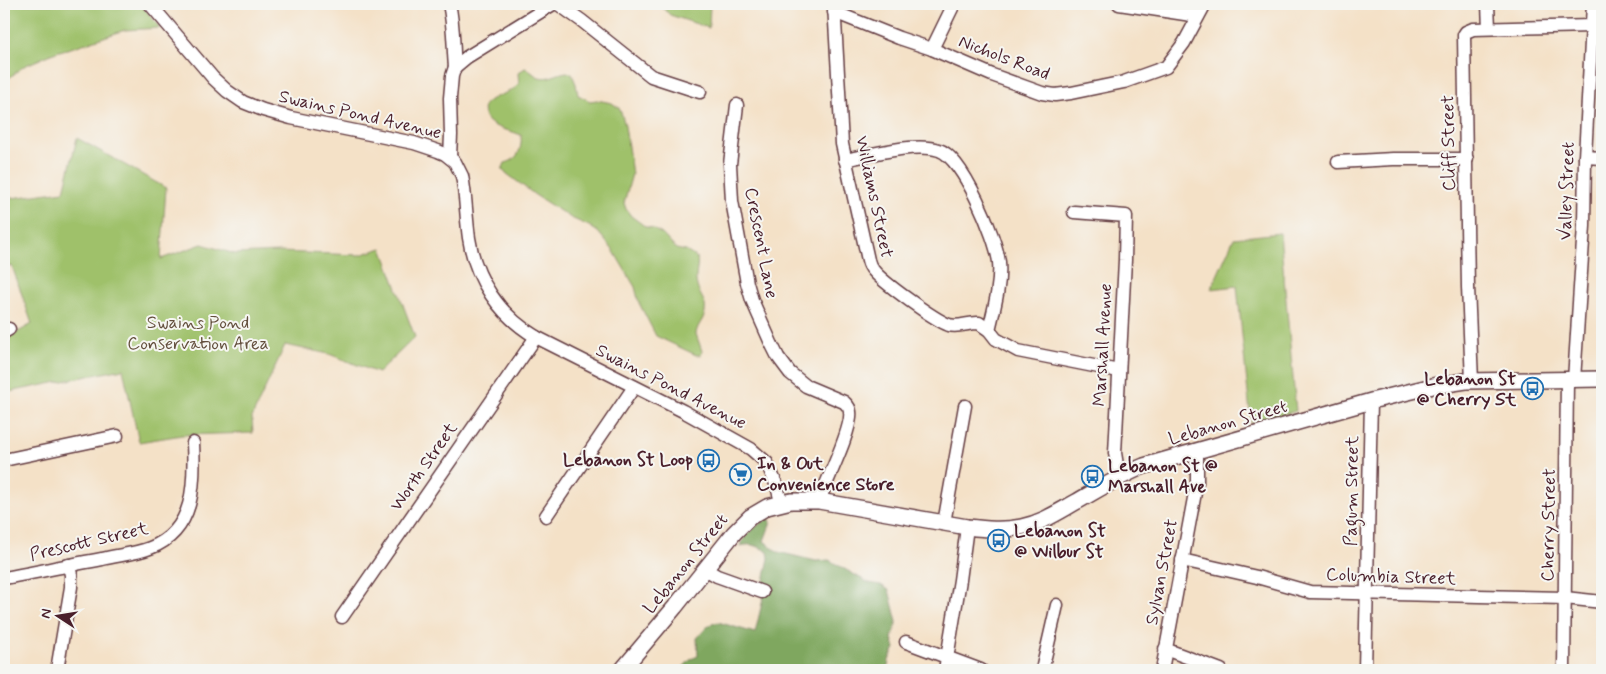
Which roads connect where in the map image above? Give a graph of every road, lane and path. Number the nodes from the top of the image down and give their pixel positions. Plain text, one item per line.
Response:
1 (150, 4) edge
2 (449, 4) edge
3 (553, 4) edge
4 (558, 4) edge
5 (954, 4) edge
6 (1119, 4) edge
7 (1205, 4) edge
8 (1488, 4) edge
9 (1594, 4) edge
10 (834, 8) edge
11 (1198, 16) junction
12 (1596, 21) edge
13 (1489, 28) junction
14 (932, 49) junction
15 (456, 67) junction
16 (700, 92) dead end
17 (737, 105) dead end
18 (450, 157) junction
19 (1585, 157) junction
20 (1602, 158) edge
21 (1467, 159) junction
22 (845, 160) junction
23 (1338, 162) dead end
24 (1074, 212) dead end
25 (989, 330) junction
26 (536, 337) junction
27 (1119, 371) junction
28 (1602, 379) edge
29 (1571, 380) junction
30 (1472, 381) junction
31 (634, 387) junction
32 (1371, 402) junction
33 (965, 406) dead end
34 (117, 436) dead end
35 (193, 443) dead end
36 (1197, 452) junction
37 (4, 460) edge
38 (1121, 476) junction
39 (820, 501) junction
40 (780, 502) junction
41 (546, 516) dead end
42 (944, 523) junction
43 (967, 527) junction
44 (1182, 560) junction
45 (69, 565) junction
46 (705, 569) junction
47 (4, 578) edge
48 (762, 592) dead end
49 (1367, 594) junction
50 (1566, 598) junction
51 (1602, 602) edge
52 (1057, 605) dead end
53 (342, 617) dead end
54 (906, 642) dead end
55 (1166, 649) junction
56 (948, 657) junction
57 (57, 670) edge
58 (622, 670) edge
59 (945, 670) edge
60 (981, 670) edge
61 (1042, 670) edge
62 (1162, 670) edge
63 (1221, 670) edge
64 (1365, 670) edge
65 (1564, 670) edge

1 - 18 street, Swains Pond Avenue
2 - 15 street
3 - 15 street
4 - 16 street
5 - 14 street
6 - 11 street
7 - 11 street, Nichols Road
8 - 13 street
9 - 12 street, Valley Street
10 - 14 street, Nichols Road
10 - 22 street, Williams Street
11 - 14 street, Nichols Road
12 - 13 street, Cliff Street
12 - 19 street, Valley Street
13 - 21 street, Cliff Street
15 - 18 street
17 - 39 street, Crescent Lane
18 - 26 street, Swains Pond Avenue
19 - 20 street
19 - 29 street, Valley Street
21 - 23 street
21 - 30 street, Cliff Street
22 - 25 street, Williams Street
22 - 25 street
24 - 27 street, Marshall Avenue
25 - 27 street, Williams Street
26 - 31 street, Swains Pond Avenue
26 - 53 street, Worth Street
27 - 38 street, Marshall Avenue
28 - 29 main road, Lebanon Street
29 - 30 main road, Lebanon Street
29 - 50 street, Cherry Street
30 - 32 main road, Lebanon Street
31 - 40 street, Swains Pond Avenue
31 - 41 street
32 - 36 main road, Lebanon Street
32 - 49 street, Pagum Street
33 - 42 street
34 - 37 street
35 - 45 street, Prescott Street
36 - 38 main road, Lebanon Street
36 - 44 street, Sylvan Street
38 - 43 main road, Lebanon Street
39 - 40 main road, Lebanon Street
39 - 42 main road, Lebanon Street
40 - 46 main road, Lebanon Street
42 - 43 main road, Lebanon Street
43 - 56 street
44 - 49 street, Columbia Street
44 - 55 street, Sylvan Street
45 - 47 street, Prescott Street
45 - 57 street
46 - 48 street
46 - 58 main road, Lebanon Street
49 - 50 street, Columbia Street
49 - 64 street, Pagum Street
50 - 51 street, Columbia Street
50 - 65 street, Cherry Street
52 - 61 street
54 - 56 street
55 - 62 street, Sylvan Street
55 - 63 street
56 - 59 street
56 - 60 street

